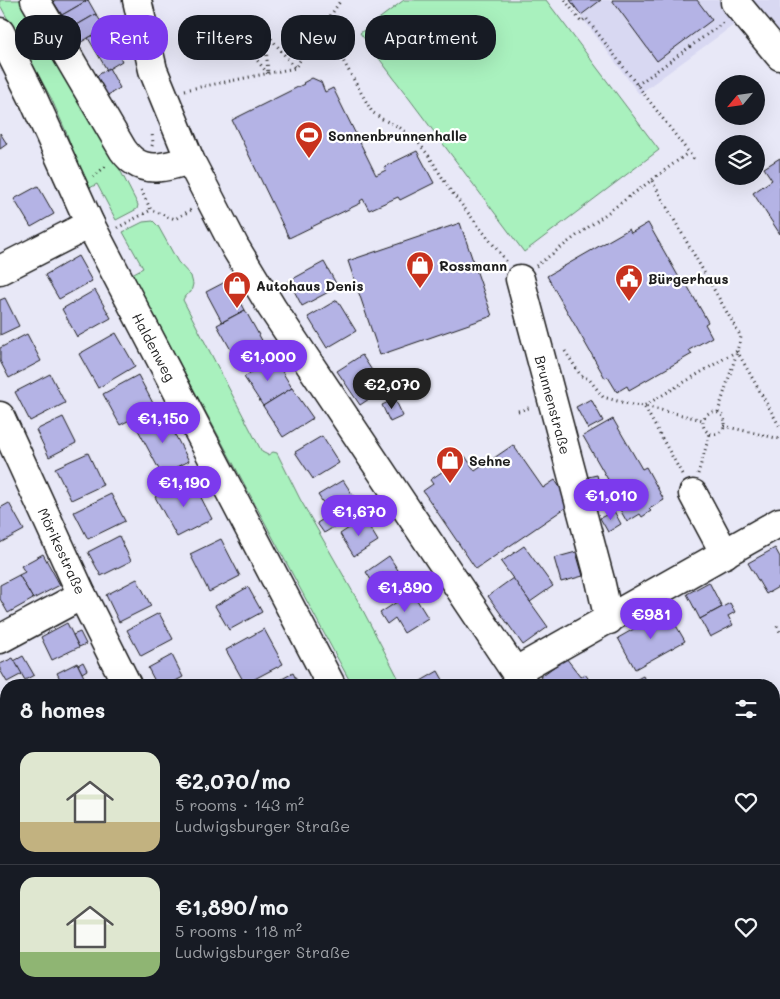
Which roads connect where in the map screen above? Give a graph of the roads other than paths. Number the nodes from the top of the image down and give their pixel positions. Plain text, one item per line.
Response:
1 (35, 0) edge
2 (137, 0) edge
3 (739, 5) road end
4 (0, 32) edge
5 (780, 56) edge
6 (190, 160) junction
7 (102, 227) junction
8 (0, 270) edge
9 (520, 278) road end
10 (0, 416) edge
11 (693, 494) road end
12 (780, 522) edge
13 (725, 554) junction
14 (82, 595) junction
15 (609, 620) junction
16 (0, 639) edge
17 (520, 678) edge
18 (125, 679) edge
19 (327, 679) edge

1 - 6 street
2 - 6 street
3 - 5 street
4 - 7 street, Haldenweg
6 - 17 street
7 - 8 street
7 - 19 street, Haldenweg
9 - 15 street, Brunnenstraße
10 - 14 street, Mörikestraße
11 - 13 street
12 - 13 street
13 - 15 street
14 - 16 street
14 - 18 street, Mörikestraße
15 - 17 street

